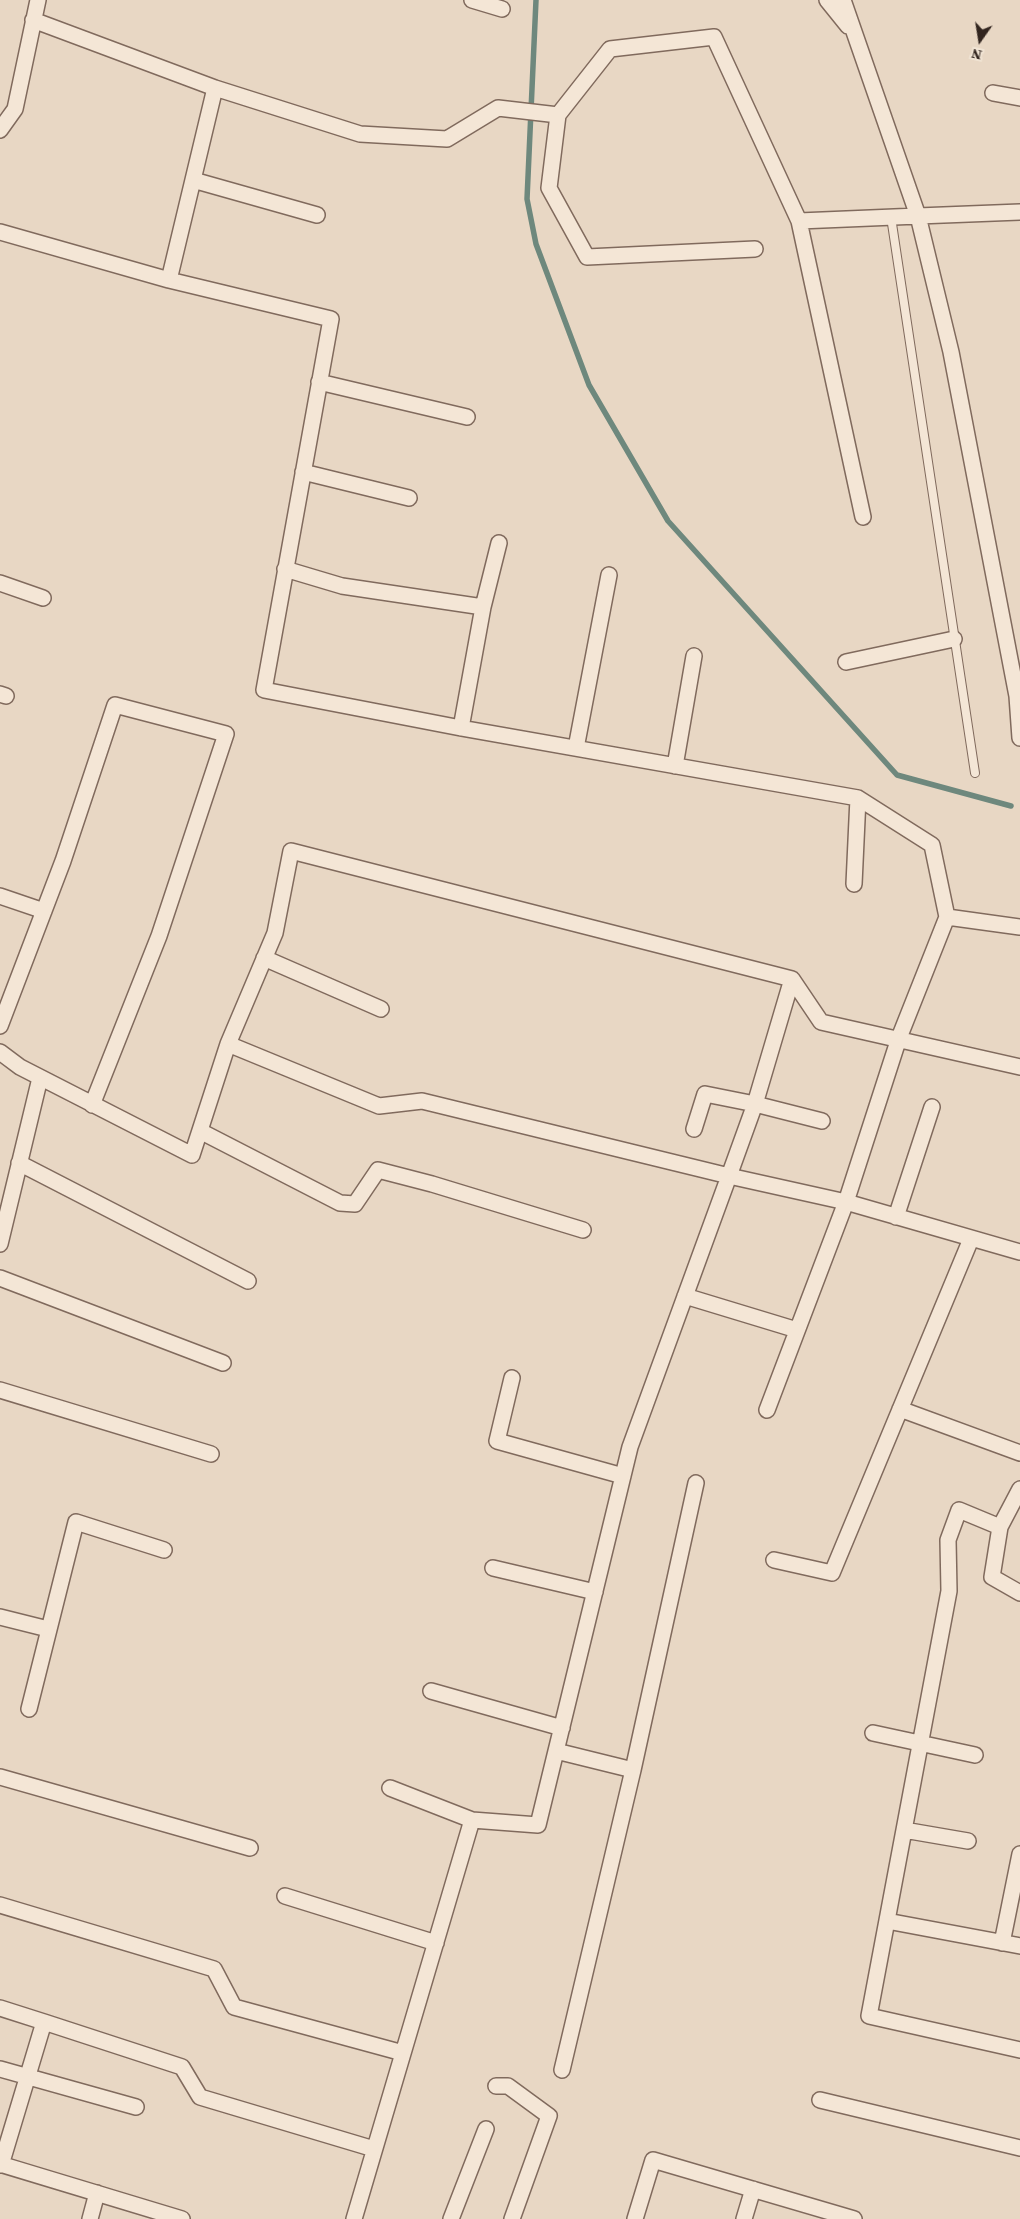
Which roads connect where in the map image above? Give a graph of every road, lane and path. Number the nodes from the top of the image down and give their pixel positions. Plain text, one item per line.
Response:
1 (38, 0) edge
2 (472, 0) edge
3 (827, 0) edge
4 (844, 0) edge
5 (502, 9) dead end
6 (33, 20) junction
7 (856, 35) junction
8 (215, 88) junction
9 (993, 93) dead end
10 (1020, 98) edge
11 (551, 114) junction
12 (0, 130) edge
13 (193, 180) junction
14 (1020, 212) edge
15 (317, 214) dead end
16 (918, 216) junction
17 (891, 217) junction
18 (799, 221) junction
19 (0, 232) edge
20 (755, 249) dead end
21 (169, 280) junction
22 (319, 382) junction
23 (467, 418) dead end
24 (303, 472) junction
25 (409, 498) dead end
26 (863, 517) dead end
27 (499, 543) dead end
28 (285, 569) junction
29 (609, 575) dead end
30 (0, 583) edge
31 (43, 598) dead end
32 (483, 607) junction
33 (954, 639) junction
34 (694, 656) dead end
35 (846, 662) dead end
36 (1019, 709) edge
37 (461, 728) junction
38 (1020, 738) edge
39 (576, 748) junction
40 (675, 766) junction
41 (976, 773) dead end
42 (858, 798) junction
43 (854, 884) dead end
44 (0, 896) edge
45 (44, 911) junction
46 (947, 917) junction
47 (1020, 927) edge
48 (264, 958) junction
49 (792, 979) junction
50 (381, 1009) dead end
51 (0, 1026) edge
52 (900, 1038) junction
53 (228, 1044) junction
54 (0, 1052) edge
55 (1020, 1067) edge
56 (40, 1078) junction
57 (92, 1104) junction
58 (755, 1104) junction
59 (932, 1107) dead end
60 (822, 1121) dead end
61 (694, 1129) dead end
62 (200, 1131) junction
63 (19, 1163) junction
64 (729, 1176) junction
65 (846, 1202) junction
66 (896, 1217) junction
67 (583, 1230) dead end
68 (971, 1239) junction
69 (0, 1244) edge
70 (1020, 1252) edge
71 (0, 1278) edge
72 (248, 1281) dead end
73 (685, 1296) junction
74 (797, 1330) junction
75 (223, 1363) dead end
76 (512, 1378) dead end
77 (0, 1390) edge
78 (900, 1409) junction
79 (767, 1410) dead end
80 (1020, 1453) edge
81 (211, 1454) dead end
82 (623, 1476) junction
83 (696, 1483) dead end
84 (1020, 1489) edge
85 (1000, 1527) junction
86 (164, 1550) dead end
87 (774, 1560) dead end
88 (493, 1568) dead end
89 (595, 1592) junction
90 (1020, 1593) edge
91 (0, 1617) edge
92 (48, 1629) junction
93 (431, 1691) dead end
94 (29, 1708) dead end
95 (562, 1728) junction
96 (873, 1733) dead end
97 (921, 1743) junction
98 (556, 1750) junction
99 (975, 1755) dead end
100 (633, 1770) junction
101 (0, 1778) edge
102 (390, 1788) dead end
103 (472, 1820) junction
104 (904, 1830) junction
105 (968, 1841) dead end
106 (250, 1848) dead end
107 (1020, 1854) edge
108 (285, 1896) dead end
109 (0, 1905) edge
110 (887, 1921) junction
111 (1002, 1942) junction
112 (436, 1943) junction
113 (1020, 1946) edge
114 (0, 2008) edge
115 (44, 2022) junction
116 (1020, 2050) edge
117 (403, 2053) junction
118 (0, 2069) edge
119 (562, 2070) dead end
120 (27, 2077) junction
121 (496, 2086) dead end
122 (820, 2100) dead end
123 (136, 2107) dead end
124 (486, 2129) dead end
125 (1020, 2148) edge
126 (374, 2149) junction
127 (0, 2164) edge
128 (753, 2189) junction
129 (97, 2193) junction
130 (90, 2219) edge
131 (182, 2219) edge
132 (354, 2219) edge
133 (451, 2219) edge
134 (512, 2219) edge
135 (635, 2219) edge
136 (744, 2219) edge
137 (854, 2219) edge

1 - 6 street
2 - 5 street
3 - 7 street
4 - 7 street
6 - 8 street
6 - 12 street
7 - 16 street
8 - 11 street
8 - 13 street
9 - 10 street
11 - 18 street
11 - 20 street
13 - 15 street
13 - 21 street
14 - 16 street
16 - 17 street
16 - 36 street
17 - 18 street
17 - 33 lane
18 - 26 street
19 - 21 street
21 - 22 street
22 - 23 street
22 - 24 street
24 - 25 street
24 - 28 street
27 - 32 street
28 - 32 street
28 - 37 street
29 - 39 street
30 - 31 street
32 - 37 street
33 - 35 street
33 - 41 lane
34 - 40 street
36 - 38 street
37 - 39 street
39 - 40 street
40 - 42 street
42 - 43 street
42 - 46 street
44 - 45 street
45 - 51 street
45 - 57 street
46 - 47 street
46 - 52 street
48 - 49 street
48 - 50 street
48 - 53 street
49 - 52 street
49 - 58 street
52 - 55 street
52 - 65 street
53 - 62 street
53 - 64 street
54 - 56 street
56 - 57 street
56 - 63 street
57 - 62 street
58 - 60 street
58 - 61 street
58 - 64 street
59 - 66 street
62 - 67 street
63 - 69 street
63 - 72 street
64 - 65 street
64 - 73 street
65 - 66 street
65 - 74 street
66 - 68 street
68 - 70 street
68 - 78 street
71 - 75 street
73 - 74 street
73 - 82 street
74 - 79 street
76 - 82 street
77 - 81 street
78 - 80 street
78 - 87 street
82 - 89 street
83 - 100 street
84 - 85 street
85 - 90 street
85 - 97 street
86 - 92 street
88 - 89 street
89 - 95 street
91 - 92 street
92 - 94 street
93 - 95 street
95 - 98 street
96 - 97 street
97 - 99 street
97 - 104 street
98 - 100 street
98 - 103 street
100 - 119 street
101 - 106 street
102 - 103 street
103 - 112 street
104 - 105 street
104 - 110 street
107 - 111 street
108 - 112 street
109 - 117 street
110 - 111 street
110 - 116 street
111 - 113 street
112 - 117 street
114 - 115 street
115 - 120 street
115 - 126 street
117 - 126 street
118 - 120 street
120 - 123 street
120 - 127 street
121 - 134 street
122 - 125 street
124 - 133 street
126 - 132 street
127 - 129 street
128 - 135 street
128 - 136 street
128 - 137 street
129 - 130 street
129 - 131 street

